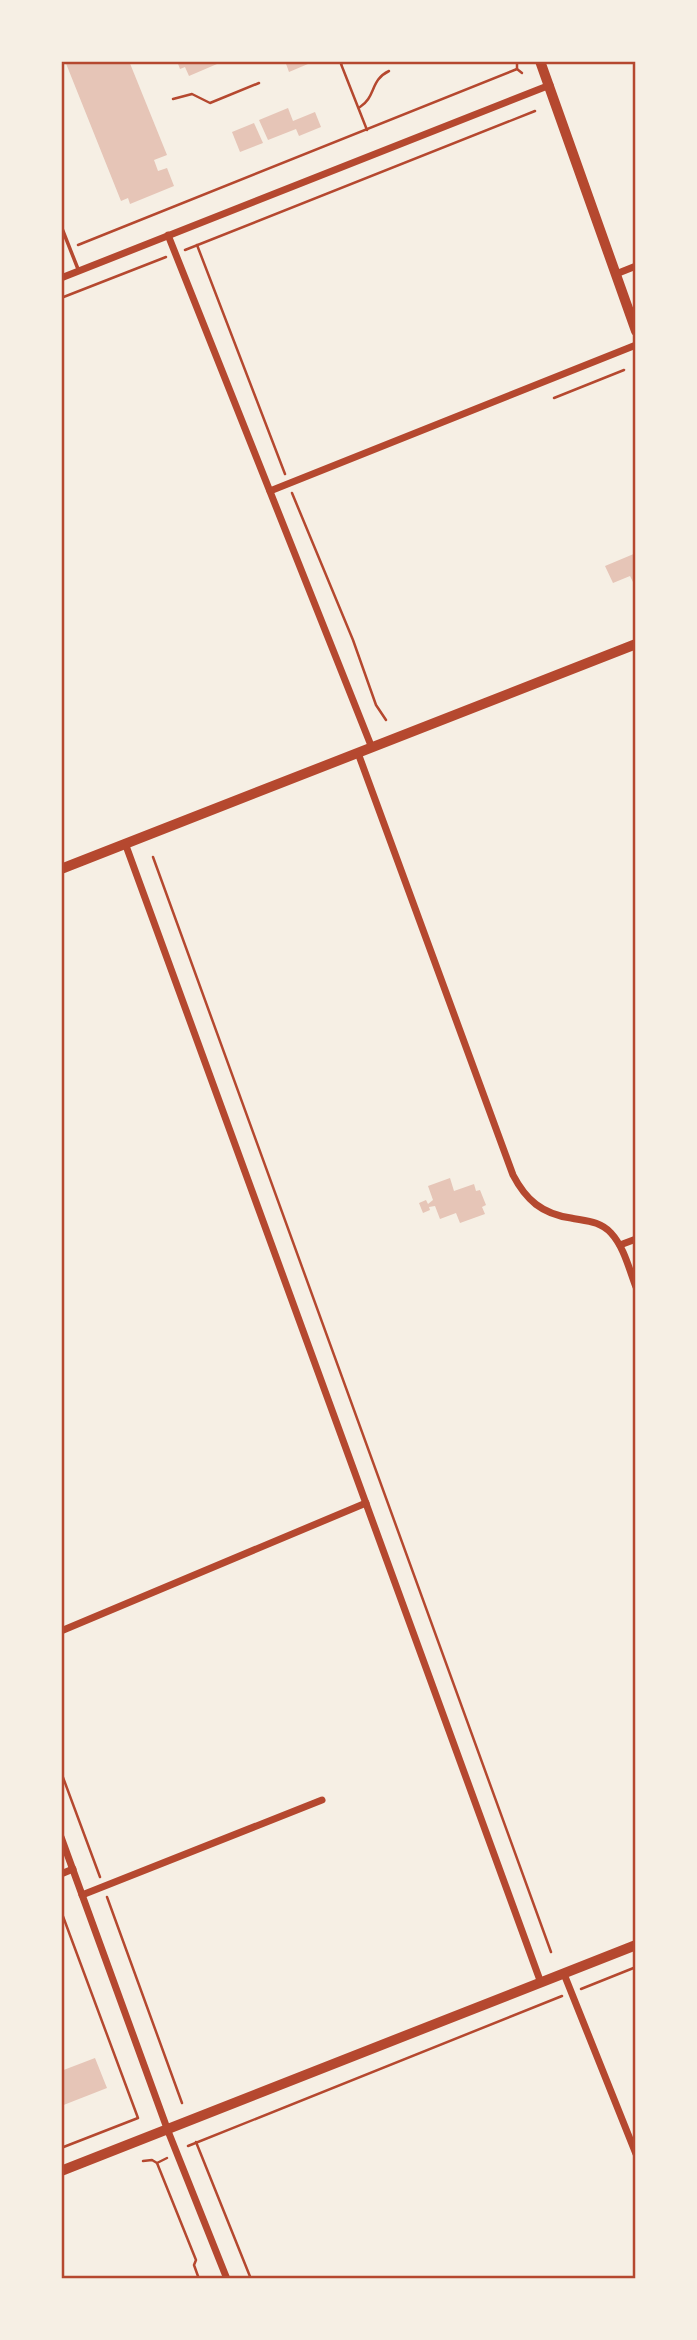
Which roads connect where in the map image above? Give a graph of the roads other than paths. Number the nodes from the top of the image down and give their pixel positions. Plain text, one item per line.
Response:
1 (540, 61) edge
2 (550, 85) junction
3 (61, 226) edge
4 (168, 235) junction
5 (636, 266) edge
6 (79, 271) junction
7 (616, 274) junction
8 (61, 278) edge
9 (636, 331) edge
10 (636, 345) edge
11 (270, 491) junction
12 (636, 644) edge
13 (372, 748) junction
14 (358, 753) junction
15 (125, 844) junction
16 (61, 869) edge
17 (636, 1239) edge
18 (620, 1245) junction
19 (636, 1287) edge
20 (366, 1503) junction
21 (61, 1631) edge
22 (322, 1800) dead end
23 (61, 1837) edge
24 (73, 1869) junction
25 (61, 1874) edge
26 (82, 1895) junction
27 (636, 1945) edge
28 (564, 1974) junction
29 (541, 1983) junction
30 (168, 2131) junction
31 (636, 2154) edge
32 (61, 2171) edge
33 (227, 2279) edge

1 - 2 main road
2 - 4 street
2 - 7 main road
3 - 6 lane
4 - 6 street
4 - 11 street
5 - 7 street
6 - 8 street
7 - 9 main road
10 - 11 street
11 - 13 street
12 - 13 street
13 - 14 street
14 - 15 street
14 - 18 street
15 - 16 street
15 - 20 street
17 - 18 street
18 - 19 street
20 - 21 street
20 - 29 street
22 - 26 street
23 - 24 street
24 - 25 street
24 - 26 street
26 - 30 street
27 - 28 street
28 - 29 street
28 - 31 street
29 - 30 street
30 - 32 street
30 - 33 street

